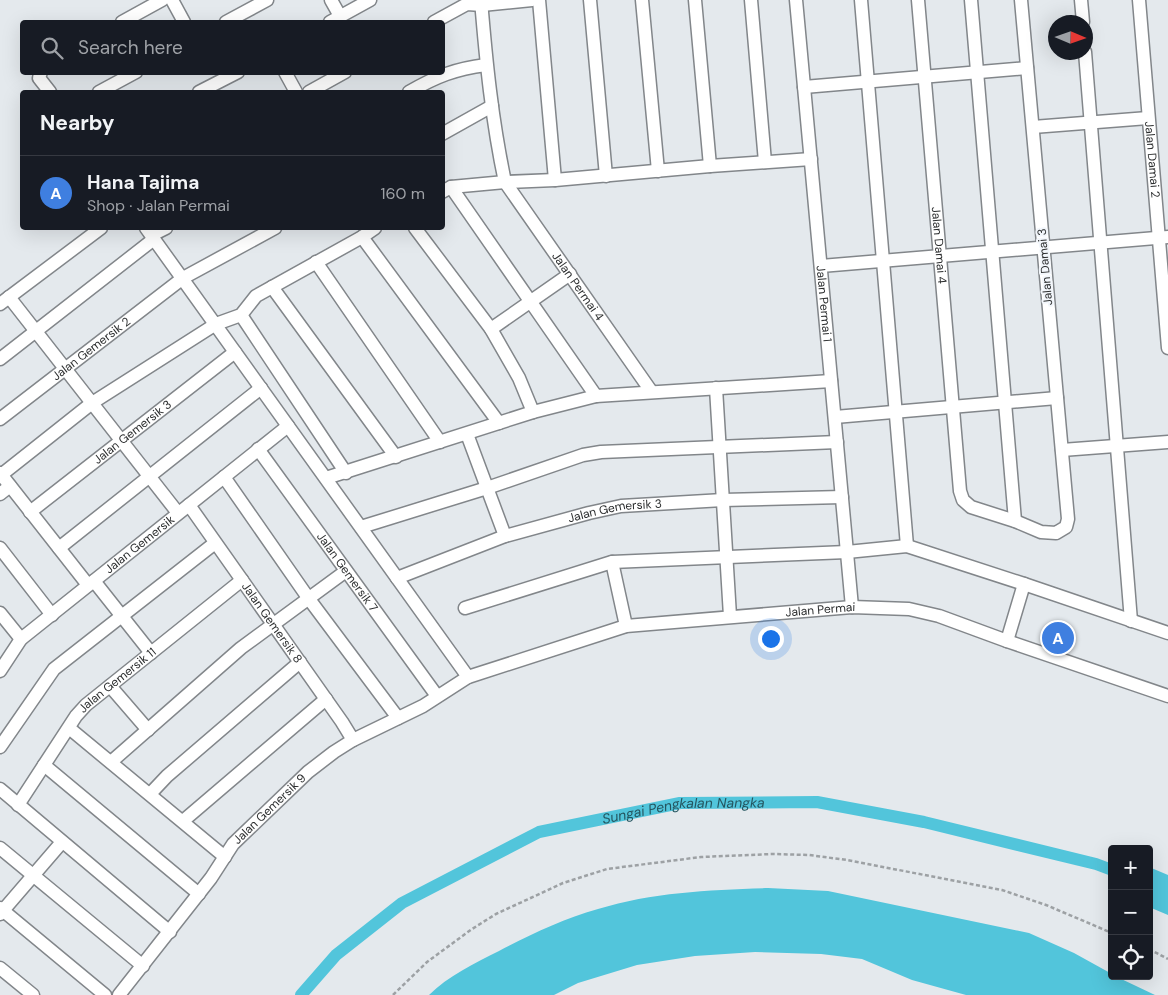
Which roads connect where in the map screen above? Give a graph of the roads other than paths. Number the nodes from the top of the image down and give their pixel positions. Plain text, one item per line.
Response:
1 (162, 0) edge
2 (172, 0) edge
3 (267, 0) edge
4 (331, 0) edge
5 (370, 0) edge
6 (532, 0) edge
7 (539, 0) edge
8 (590, 0) edge
9 (642, 0) edge
10 (695, 0) edge
11 (751, 0) edge
12 (796, 0) edge
13 (861, 0) edge
14 (918, 0) edge
15 (971, 0) edge
16 (1021, 0) edge
17 (1081, 0) edge
18 (1139, 0) edge
19 (482, 2) edge
20 (1082, 15) edge
21 (335, 19) edge
22 (126, 20) edge
23 (183, 20) edge
24 (230, 20) edge
25 (438, 20) edge
26 (1086, 60) edge
27 (486, 65) junction
28 (1027, 68) junction
29 (977, 72) junction
30 (445, 74) edge
31 (40, 75) edge
32 (131, 75) edge
33 (287, 75) edge
34 (340, 75) edge
35 (442, 75) edge
36 (925, 77) junction
37 (215, 78) edge
38 (868, 82) junction
39 (804, 87) junction
40 (49, 90) edge
41 (104, 90) edge
42 (202, 90) edge
43 (295, 90) edge
44 (313, 90) edge
45 (414, 90) edge
46 (492, 106) junction
47 (1148, 118) junction
48 (1091, 123) junction
49 (1033, 127) junction
50 (445, 132) edge
51 (811, 159) junction
52 (766, 162) junction
53 (710, 166) junction
54 (658, 172) junction
55 (606, 176) junction
56 (555, 180) junction
57 (505, 182) junction
58 (447, 189) edge
59 (98, 230) edge
60 (271, 230) edge
61 (371, 230) edge
62 (416, 230) edge
63 (151, 234) edge
64 (362, 237) junction
65 (1163, 237) edge
66 (1100, 243) junction
67 (1044, 247) junction
68 (992, 252) junction
69 (940, 256) junction
70 (883, 260) junction
71 (316, 262) junction
72 (821, 266) junction
73 (570, 274) junction
74 (183, 278) junction
75 (272, 287) junction
76 (5, 301) edge
77 (531, 302) junction
78 (240, 315) junction
79 (216, 324) junction
80 (491, 330) junction
81 (36, 332) junction
82 (1168, 348) edge
83 (235, 352) junction
84 (0, 359) edge
85 (65, 369) junction
86 (831, 381) junction
87 (261, 388) junction
88 (716, 388) junction
89 (651, 391) junction
90 (596, 396) junction
91 (1057, 398) junction
92 (1005, 402) junction
93 (92, 403) junction
94 (952, 407) junction
95 (533, 412) junction
96 (896, 412) junction
97 (835, 417) junction
98 (0, 419) edge
99 (499, 424) junction
100 (288, 426) junction
101 (467, 434) junction
102 (121, 440) junction
103 (440, 442) junction
104 (837, 442) junction
105 (1168, 442) edge
106 (720, 446) junction
107 (1117, 446) junction
108 (258, 450) junction
109 (1062, 450) junction
110 (396, 457) junction
111 (346, 473) junction
112 (0, 474) edge
113 (149, 476) junction
114 (224, 477) junction
115 (326, 478) junction
116 (487, 488) junction
117 (5, 490) edge
118 (842, 497) junction
119 (723, 500) junction
120 (189, 505) junction
121 (30, 512) junction
122 (178, 513) junction
123 (1015, 521) junction
124 (361, 527) junction
125 (505, 536) junction
126 (215, 543) junction
127 (907, 546) junction
128 (0, 548) edge
129 (59, 548) junction
130 (847, 552) junction
131 (727, 557) junction
132 (612, 562) junction
133 (346, 571) junction
134 (397, 578) junction
135 (242, 580) junction
136 (91, 583) junction
137 (1024, 584) junction
138 (309, 599) junction
139 (852, 607) junction
140 (465, 608) dead end
141 (0, 613) edge
142 (52, 615) junction
143 (121, 616) junction
144 (730, 616) junction
145 (1131, 621) junction
146 (273, 624) junction
147 (626, 626) junction
148 (1168, 633) edge
149 (21, 639) junction
150 (1008, 642) junction
151 (151, 653) junction
152 (300, 662) junction
153 (0, 671) edge
154 (468, 677) junction
155 (110, 686) junction
156 (437, 696) junction
157 (1168, 696) edge
158 (326, 699) junction
159 (398, 718) junction
160 (69, 728) junction
161 (148, 730) junction
162 (353, 740) junction
163 (0, 748) edge
164 (111, 762) junction
165 (44, 765) junction
166 (0, 789) edge
167 (150, 794) junction
168 (18, 805) junction
169 (183, 821) junction
170 (62, 842) junction
171 (0, 848) edge
172 (225, 857) junction
173 (33, 876) junction
174 (200, 894) junction
175 (1, 911) edge
176 (170, 932) junction
177 (142, 966) junction
178 (0, 968) edge
179 (33, 995) edge
180 (105, 995) edge
181 (119, 995) edge

1 - 22 street
2 - 23 street
3 - 24 street
4 - 21 street
5 - 21 street
6 - 19 street
7 - 56 street
8 - 55 street
9 - 54 street
10 - 53 street
11 - 52 street
12 - 39 street, Jalan Permai 1
13 - 38 street
14 - 36 street, Jalan Damai 4
15 - 29 street
16 - 28 street, Jalan Damai 3
17 - 20 street
18 - 47 street, Jalan Damai 2
19 - 25 street
19 - 27 street
26 - 48 street
27 - 30 street
27 - 46 street
28 - 29 street
28 - 49 street, Jalan Damai 3
29 - 36 street
29 - 68 street
31 - 40 street
32 - 41 street
33 - 43 street
34 - 44 street
35 - 45 street
36 - 38 street
36 - 69 street, Jalan Damai 4
37 - 42 street
38 - 39 street
38 - 70 street
39 - 51 street, Jalan Permai 1
46 - 50 street
46 - 57 street
47 - 48 street
47 - 65 street, Jalan Damai 2
48 - 49 street
48 - 66 street
49 - 67 street, Jalan Damai 3
51 - 52 street
51 - 72 street, Jalan Permai 1
52 - 53 street
53 - 54 street
54 - 55 street
55 - 56 street
56 - 57 street
57 - 58 street
57 - 73 street, Jalan Permai 4
58 - 77 street
59 - 76 street
60 - 74 street, Jalan Gemersik 2
61 - 64 street
62 - 80 street
63 - 74 street
63 - 81 street
64 - 71 street
64 - 99 street
65 - 66 street
65 - 82 street, Jalan Damai 2
66 - 67 street
66 - 107 street
67 - 68 street
67 - 91 street, Jalan Damai 3
68 - 69 street
68 - 92 street
69 - 70 street
69 - 94 street, Jalan Damai 4
70 - 72 street
70 - 96 street
71 - 75 street
71 - 103 street
72 - 86 street, Jalan Permai 1
73 - 77 street
73 - 89 street, Jalan Permai 4
74 - 79 street
74 - 85 street, Jalan Gemersik 2
75 - 78 street
75 - 110 street
76 - 81 street
77 - 80 street
77 - 90 street
78 - 79 street
78 - 111 street
79 - 83 street
79 - 93 street
80 - 95 street
81 - 84 street
81 - 85 street
83 - 87 street
83 - 102 street, Jalan Gemersik 3
85 - 93 street
85 - 98 street, Jalan Gemersik 2
86 - 88 street
86 - 97 street, Jalan Permai 1
87 - 100 street
87 - 113 street
88 - 89 street
88 - 106 street
89 - 90 street
90 - 95 street
91 - 92 street
91 - 109 street, Jalan Damai 3
92 - 94 street
92 - 123 street
93 - 102 street
93 - 112 street
94 - 96 street
94 - 123 street, Jalan Damai 4
95 - 99 street
96 - 97 street
96 - 127 street
97 - 104 street, Jalan Permai 1
99 - 101 street
100 - 108 street, Jalan Gemersik
100 - 115 street
101 - 103 street
101 - 116 street
102 - 113 street
102 - 121 street, Jalan Gemersik 3
103 - 110 street
104 - 106 street
104 - 118 street, Jalan Permai 1
105 - 107 street
106 - 116 street
106 - 119 street
107 - 109 street
107 - 145 street
108 - 114 street, Jalan Gemersik
108 - 133 street, Jalan Gemersik 7
109 - 123 street, Jalan Damai 3
110 - 111 street
111 - 115 street
112 - 117 street
113 - 122 street
113 - 129 street
114 - 120 street, Jalan Gemersik
114 - 138 street
115 - 124 street
116 - 124 street
116 - 125 street
117 - 121 street
118 - 119 street, Jalan Gemersik 3
118 - 130 street, Jalan Permai 1
119 - 125 street, Jalan Gemersik 3
119 - 131 street
120 - 122 street, Jalan Gemersik
120 - 126 street, Jalan Gemersik 8
121 - 129 street
122 - 136 street, Jalan Gemersik
124 - 134 street
125 - 134 street, Jalan Gemersik 3
126 - 135 street, Jalan Gemersik 8
126 - 143 street
127 - 130 street
127 - 137 street
128 - 142 street
129 - 136 street
130 - 131 street
130 - 139 street, Jalan Permai 1
131 - 132 street
131 - 144 street
132 - 140 street
132 - 147 street
133 - 138 street
133 - 156 street, Jalan Gemersik 7
134 - 154 street
135 - 146 street, Jalan Gemersik 8
135 - 151 street, Jalan Gemersik 11
136 - 142 street, Jalan Gemersik
136 - 143 street
137 - 145 street
137 - 150 street
138 - 146 street
138 - 159 street
139 - 144 street, Jalan Permai
139 - 150 street, Jalan Permai
141 - 149 street
142 - 149 street, Jalan Gemersik
143 - 151 street
143 - 163 street
144 - 147 street, Jalan Permai
145 - 148 street
146 - 152 street, Jalan Gemersik 8
146 - 161 street
147 - 154 street, Jalan Permai
149 - 153 street, Jalan Gemersik
150 - 157 street, Jalan Permai
151 - 155 street, Jalan Gemersik 11
152 - 158 street, Jalan Gemersik 8
152 - 167 street
154 - 156 street, Jalan Gemersik 9
155 - 160 street, Jalan Gemersik 11
155 - 161 street
156 - 159 street, Jalan Gemersik 9
158 - 162 street, Jalan Gemersik 8
158 - 169 street
159 - 162 street, Jalan Gemersik 9
160 - 164 street
160 - 165 street, Jalan Gemersik 11
161 - 164 street
162 - 172 street, Jalan Gemersik 9
164 - 167 street
165 - 168 street, Jalan Gemersik 11
165 - 174 street
166 - 168 street
167 - 169 street
168 - 170 street
169 - 172 street
170 - 173 street
170 - 176 street
171 - 173 street
172 - 174 street, Jalan Gemersik 9
173 - 175 street
173 - 177 street
174 - 176 street, Jalan Gemersik 9
175 - 180 street
176 - 177 street, Jalan Gemersik 9
177 - 181 street, Jalan Gemersik 9
178 - 179 street

